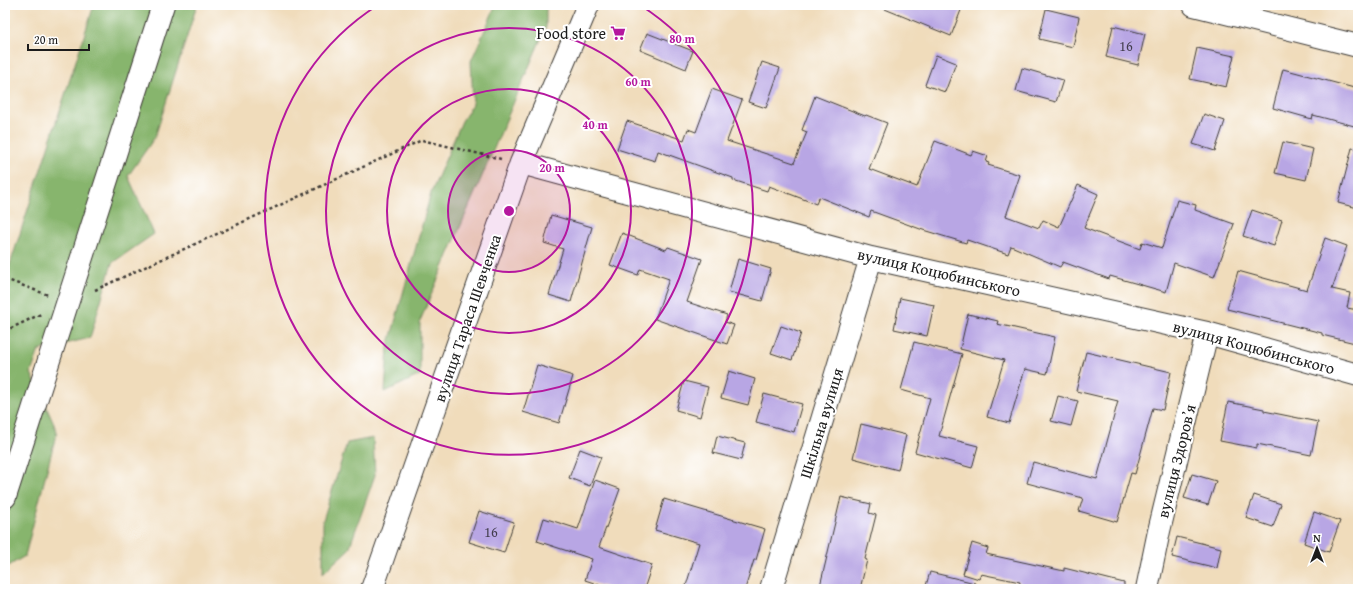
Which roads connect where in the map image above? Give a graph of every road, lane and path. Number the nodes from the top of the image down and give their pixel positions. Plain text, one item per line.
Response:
1 (163, 5) edge
2 (588, 5) edge
3 (1194, 5) edge
4 (1358, 46) edge
5 (521, 163) junction
6 (871, 258) junction
7 (5, 279) edge
8 (68, 302) junction
9 (5, 330) edge
10 (1207, 333) junction
11 (1358, 375) edge
12 (5, 497) edge
13 (372, 589) edge
14 (771, 589) edge
15 (1147, 589) edge

1 - 8 street
2 - 5 street, вулиця Тараса Шевченка
3 - 4 street
5 - 6 street, вулиця Коцюбинського
5 - 8 path
5 - 13 street, вулиця Тараса Шевченка
6 - 10 street, вулиця Коцюбинського
6 - 14 street, Шкільна вулиця
7 - 8 path
8 - 9 path
8 - 12 street
10 - 11 street, вулиця Коцюбинського
10 - 15 street, вулиця Здоровʼя

